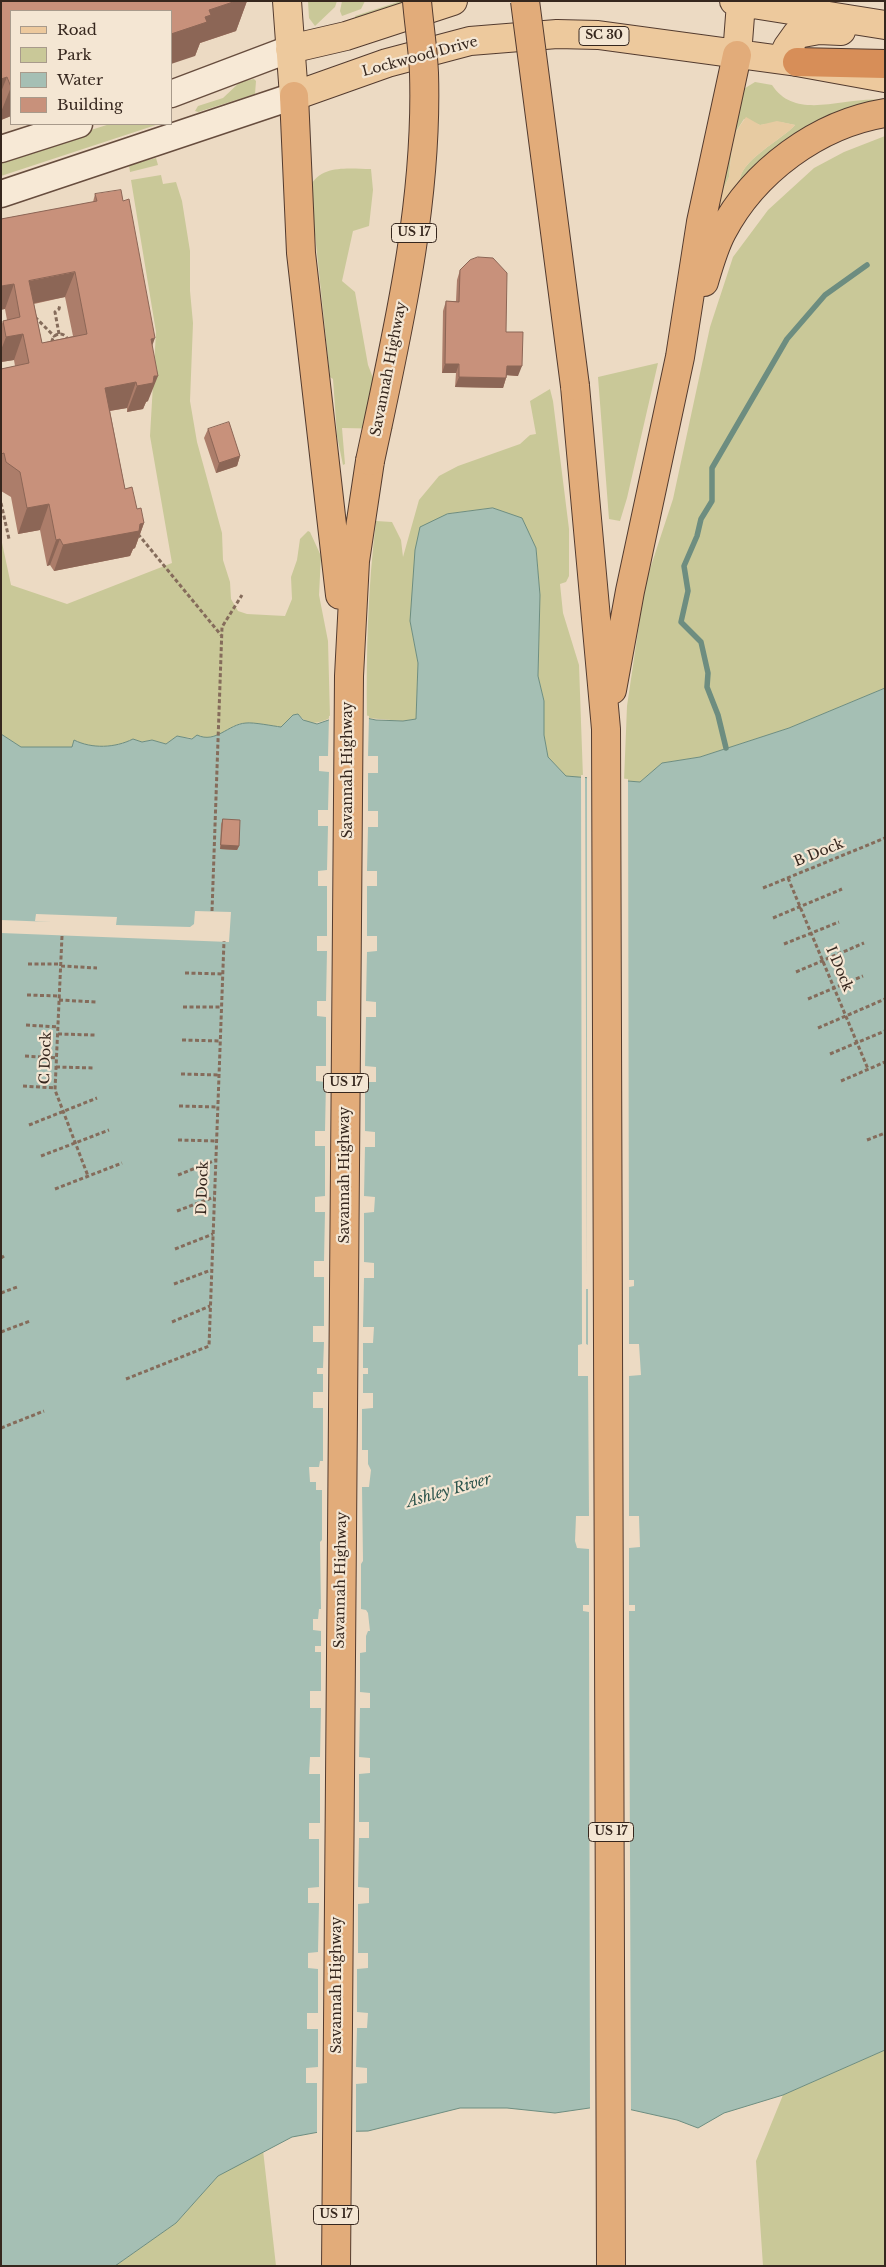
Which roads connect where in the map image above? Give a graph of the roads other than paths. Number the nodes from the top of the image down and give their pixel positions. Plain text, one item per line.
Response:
1 (287, 1) edge
2 (417, 1) edge
3 (453, 1) edge
4 (524, 1) edge
5 (737, 2) edge
6 (885, 25) edge
7 (885, 34) edge
8 (290, 49) junction
9 (737, 55) junction
10 (797, 62) junction
11 (885, 64) edge
12 (885, 78) edge
13 (172, 94) edge
14 (294, 96) junction
15 (172, 104) edge
16 (885, 113) edge
17 (76, 125) edge
18 (181, 132) junction
19 (1, 149) edge
20 (1, 194) edge
21 (680, 358) junction
22 (349, 676) junction
23 (606, 737) junction
24 (336, 2266) edge
25 (611, 2266) edge

1 - 8 main road
2 - 22 highway, Savannah Highway / US 17, bridge
3 - 8 main road
4 - 23 highway, US 17, bridge
5 - 6 main road
5 - 9 main road
7 - 10 main road
8 - 13 main road
8 - 14 main road
9 - 10 main road, Lockwood Drive / SC 30
9 - 14 main road, Lockwood Drive / SC 30
9 - 21 highway
10 - 11 highway, SC 30
10 - 12 main road, Lockwood Drive / SC 30
14 - 18 main road, Lockwood Drive
14 - 22 highway
15 - 18 main road
16 - 21 highway
17 - 19 main road
18 - 20 main road, Lockwood Drive
21 - 23 highway
22 - 24 highway, Savannah Highway / US 17
23 - 25 highway, US 17

